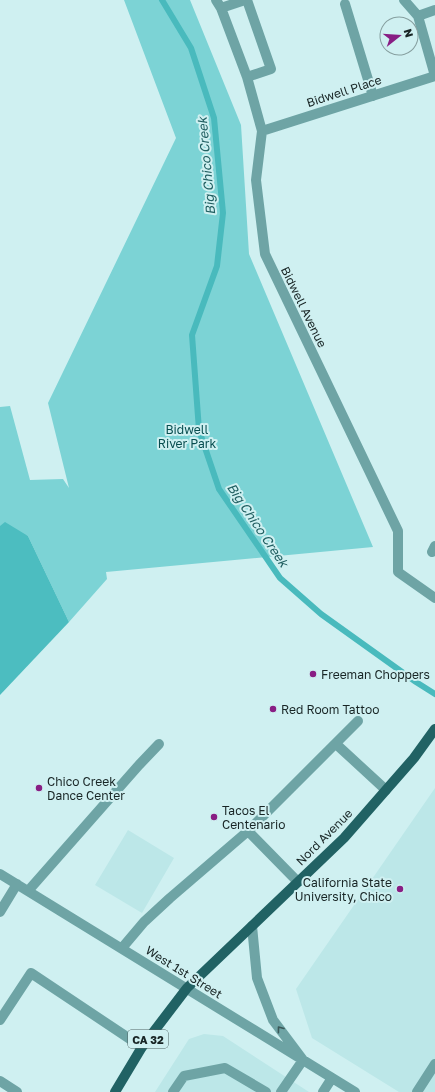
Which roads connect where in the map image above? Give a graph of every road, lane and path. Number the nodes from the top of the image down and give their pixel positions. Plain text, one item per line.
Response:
1 (246, 0) edge
2 (404, 0) edge
3 (219, 4) edge
4 (345, 4) dead end
5 (435, 10) edge
6 (418, 16) joint
7 (419, 20) edge
8 (435, 76) edge
9 (247, 77) junction
10 (373, 96) junction
11 (262, 132) junction
12 (435, 598) edge
13 (358, 721) dead end
14 (435, 729) edge
15 (159, 744) dead end
16 (336, 744) junction
17 (386, 790) junction
18 (248, 831) junction
19 (0, 874) edge
20 (298, 882) junction
21 (17, 884) junction
22 (28, 891) junction
23 (0, 912) edge
24 (252, 926) junction
25 (122, 948) junction
26 (187, 988) junction
27 (3, 1007) edge
28 (0, 1020) edge
29 (142, 1047) junction
30 (303, 1060) junction
31 (435, 1064) edge
32 (332, 1078) junction
33 (0, 1081) edge
34 (17, 1092) edge
35 (116, 1092) edge
36 (173, 1092) edge
37 (266, 1092) edge
38 (281, 1092) edge
39 (323, 1092) edge
40 (354, 1092) edge
41 (417, 1092) edge

1 - 3 street
1 - 9 street
2 - 6 street
3 - 9 street, Bidwell Avenue
4 - 10 street
5 - 6 street
7 - 8 street
8 - 10 street, Bidwell Place
9 - 11 street, Bidwell Avenue
10 - 11 street, Bidwell Place
11 - 12 street, Bidwell Avenue
13 - 16 street
14 - 17 main road, Nord Avenue / CA 32
15 - 22 street
16 - 17 street
16 - 18 street
17 - 20 main road, Nord Avenue / CA 32
18 - 20 street
18 - 25 street
19 - 21 street, West 1st Street
20 - 24 main road, Nord Avenue / CA 32
21 - 22 street, West 1st Street
21 - 23 street
22 - 25 street, West 1st Street
24 - 26 main road, Nord Avenue / CA 32
30 -> 24 street
25 - 26 street, West 1st Street
26 - 29 main road, CA 32
26 - 30 street, West 1st Street
27 - 28 street
27 - 29 street
29 - 35 main road, CA 32
30 - 32 street, West 1st Street
30 - 38 street
31 - 41 street
32 - 39 street
32 - 40 street, West 1st Street
33 - 34 street
36 - 37 street

